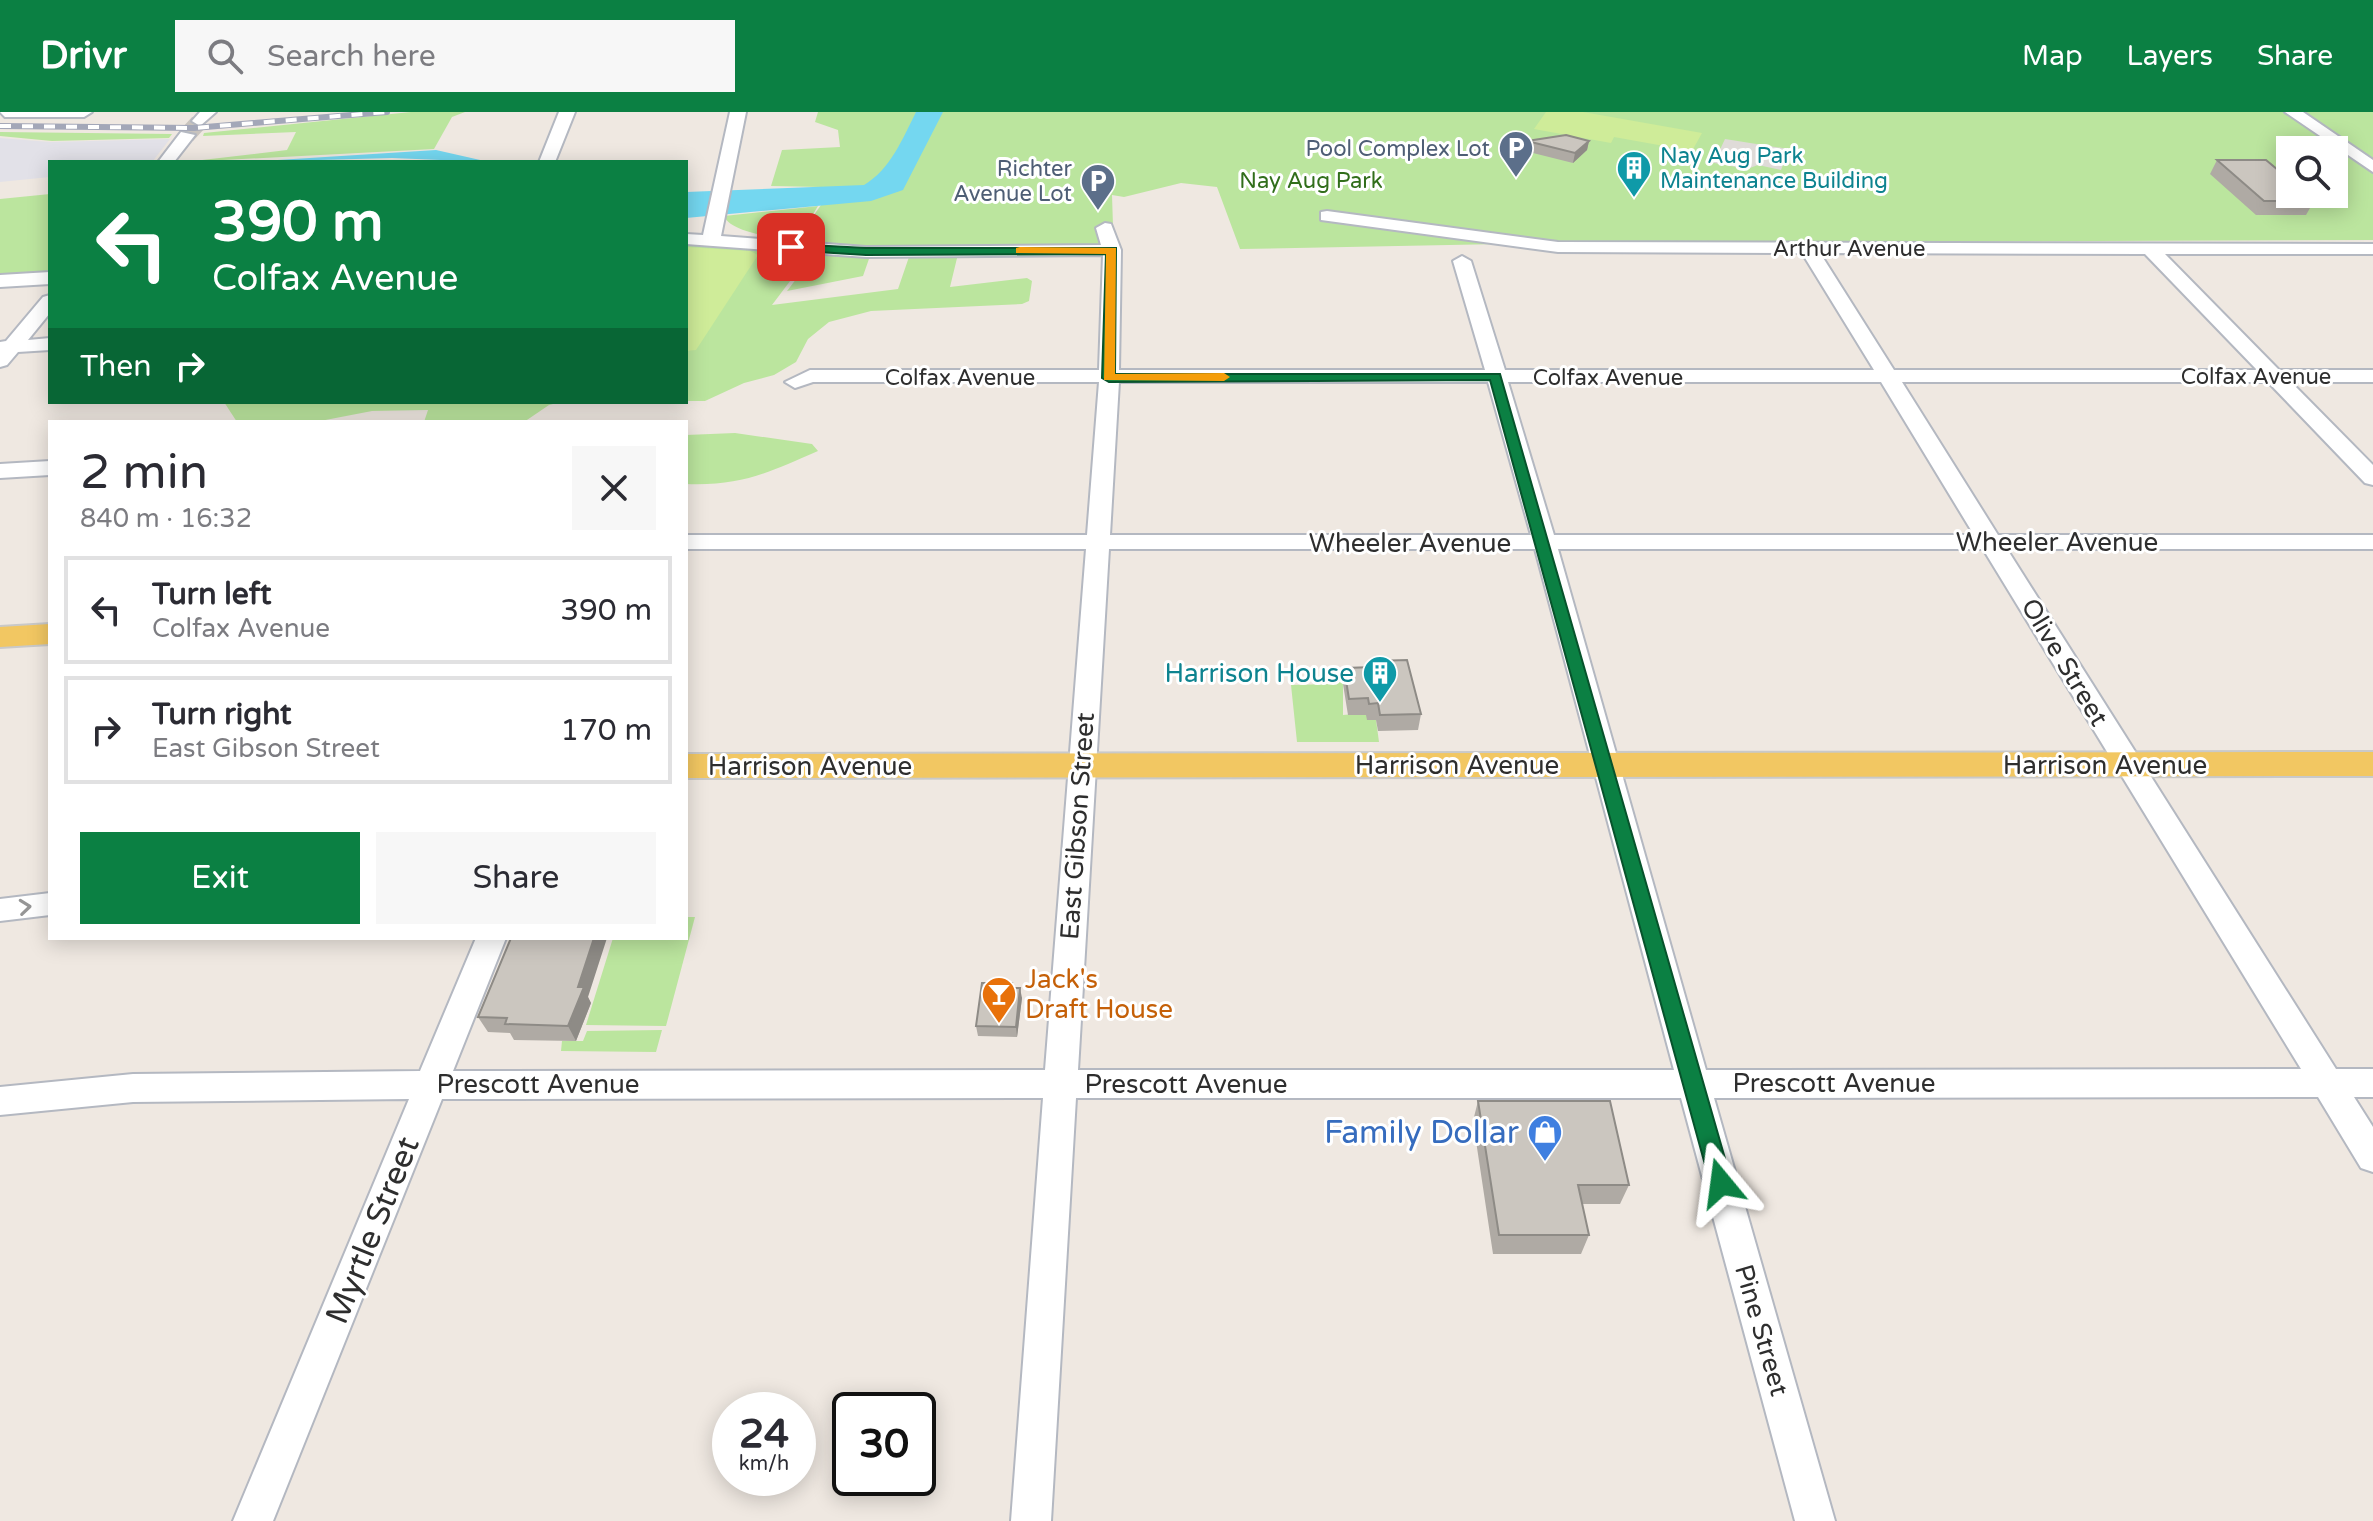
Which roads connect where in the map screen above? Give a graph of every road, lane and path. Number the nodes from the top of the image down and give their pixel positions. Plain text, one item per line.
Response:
1 (5, 112) edge
2 (23, 112) edge
3 (84, 112) edge
4 (567, 112) edge
5 (738, 112) edge
6 (2293, 112) edge
7 (187, 135) tunnel mouth
8 (168, 160) edge
9 (548, 160) edge
10 (2373, 167) edge
11 (1327, 216) dead end
12 (688, 239) edge
13 (711, 241) junction
14 (1808, 248) junction
15 (2150, 249) junction
16 (2373, 249) edge
17 (1462, 261) dead end
18 (48, 278) edge
19 (0, 281) edge
20 (48, 303) edge
21 (48, 344) edge
22 (4, 351) edge
23 (1496, 376) junction
24 (2275, 376) junction
25 (2373, 376) edge
26 (1109, 378) junction
27 (1889, 378) junction
28 (795, 382) dead end
29 (48, 468) edge
30 (0, 471) edge
31 (2373, 478) edge
32 (688, 542) edge
33 (1992, 542) junction
34 (2373, 542) edge
35 (1097, 543) junction
36 (1543, 543) junction
37 (48, 634) edge
38 (0, 637) edge
39 (2373, 764) edge
40 (1605, 765) junction
41 (2127, 765) junction
42 (688, 766) edge
43 (1081, 766) junction
44 (48, 904) edge
45 (0, 910) edge
46 (490, 940) edge
47 (1693, 1083) junction
48 (2325, 1083) junction
49 (2373, 1083) edge
50 (1059, 1084) junction
51 (432, 1085) junction
52 (0, 1101) edge
53 (2373, 1157) edge
54 (253, 1521) edge
55 (1031, 1521) edge
56 (1815, 1521) edge

1 - 2 street
2 - 3 street
4 - 9 street
5 - 13 street
6 - 10 street
7 - 8 street
11 - 14 street, Arthur Avenue
12 - 13 street
13 - 26 street, East Gibson Street
14 - 15 street, Arthur Avenue
14 - 27 street, Olive Street
15 - 16 street, Arthur Avenue
15 - 24 street
17 - 23 street, Pine Street
18 - 19 street
20 - 22 street
21 - 22 street
23 - 26 street, Colfax Avenue
23 - 27 street, Colfax Avenue
23 - 36 street, Pine Street
24 - 25 street, Colfax Avenue
24 - 27 street, Colfax Avenue
24 - 31 street
26 - 28 street, Colfax Avenue
26 - 35 street, East Gibson Street
27 - 33 street, Olive Street
29 - 30 street
32 - 35 street, Wheeler Avenue
33 - 34 street, Wheeler Avenue
33 - 36 street, Wheeler Avenue
33 - 41 street, Olive Street
35 - 36 street, Wheeler Avenue
35 - 43 street, East Gibson Street
36 - 40 street, Pine Street
37 - 38 main road
39 - 41 main road, Harrison Avenue
40 - 41 main road, Harrison Avenue
40 - 43 main road, Harrison Avenue
40 - 47 street, Pine Street
41 - 48 street, Olive Street
42 - 43 main road, Harrison Avenue
43 - 50 street, East Gibson Street
45 -> 44 street
46 - 51 street, Myrtle Street
47 - 48 street, Prescott Avenue
47 - 50 street, Prescott Avenue
47 - 56 street, Pine Street
48 - 49 street, Prescott Avenue
48 - 53 street, Olive Street
50 - 51 street, Prescott Avenue
50 - 55 street, East Gibson Street
51 - 52 street, Prescott Avenue
51 - 54 street, Myrtle Street

